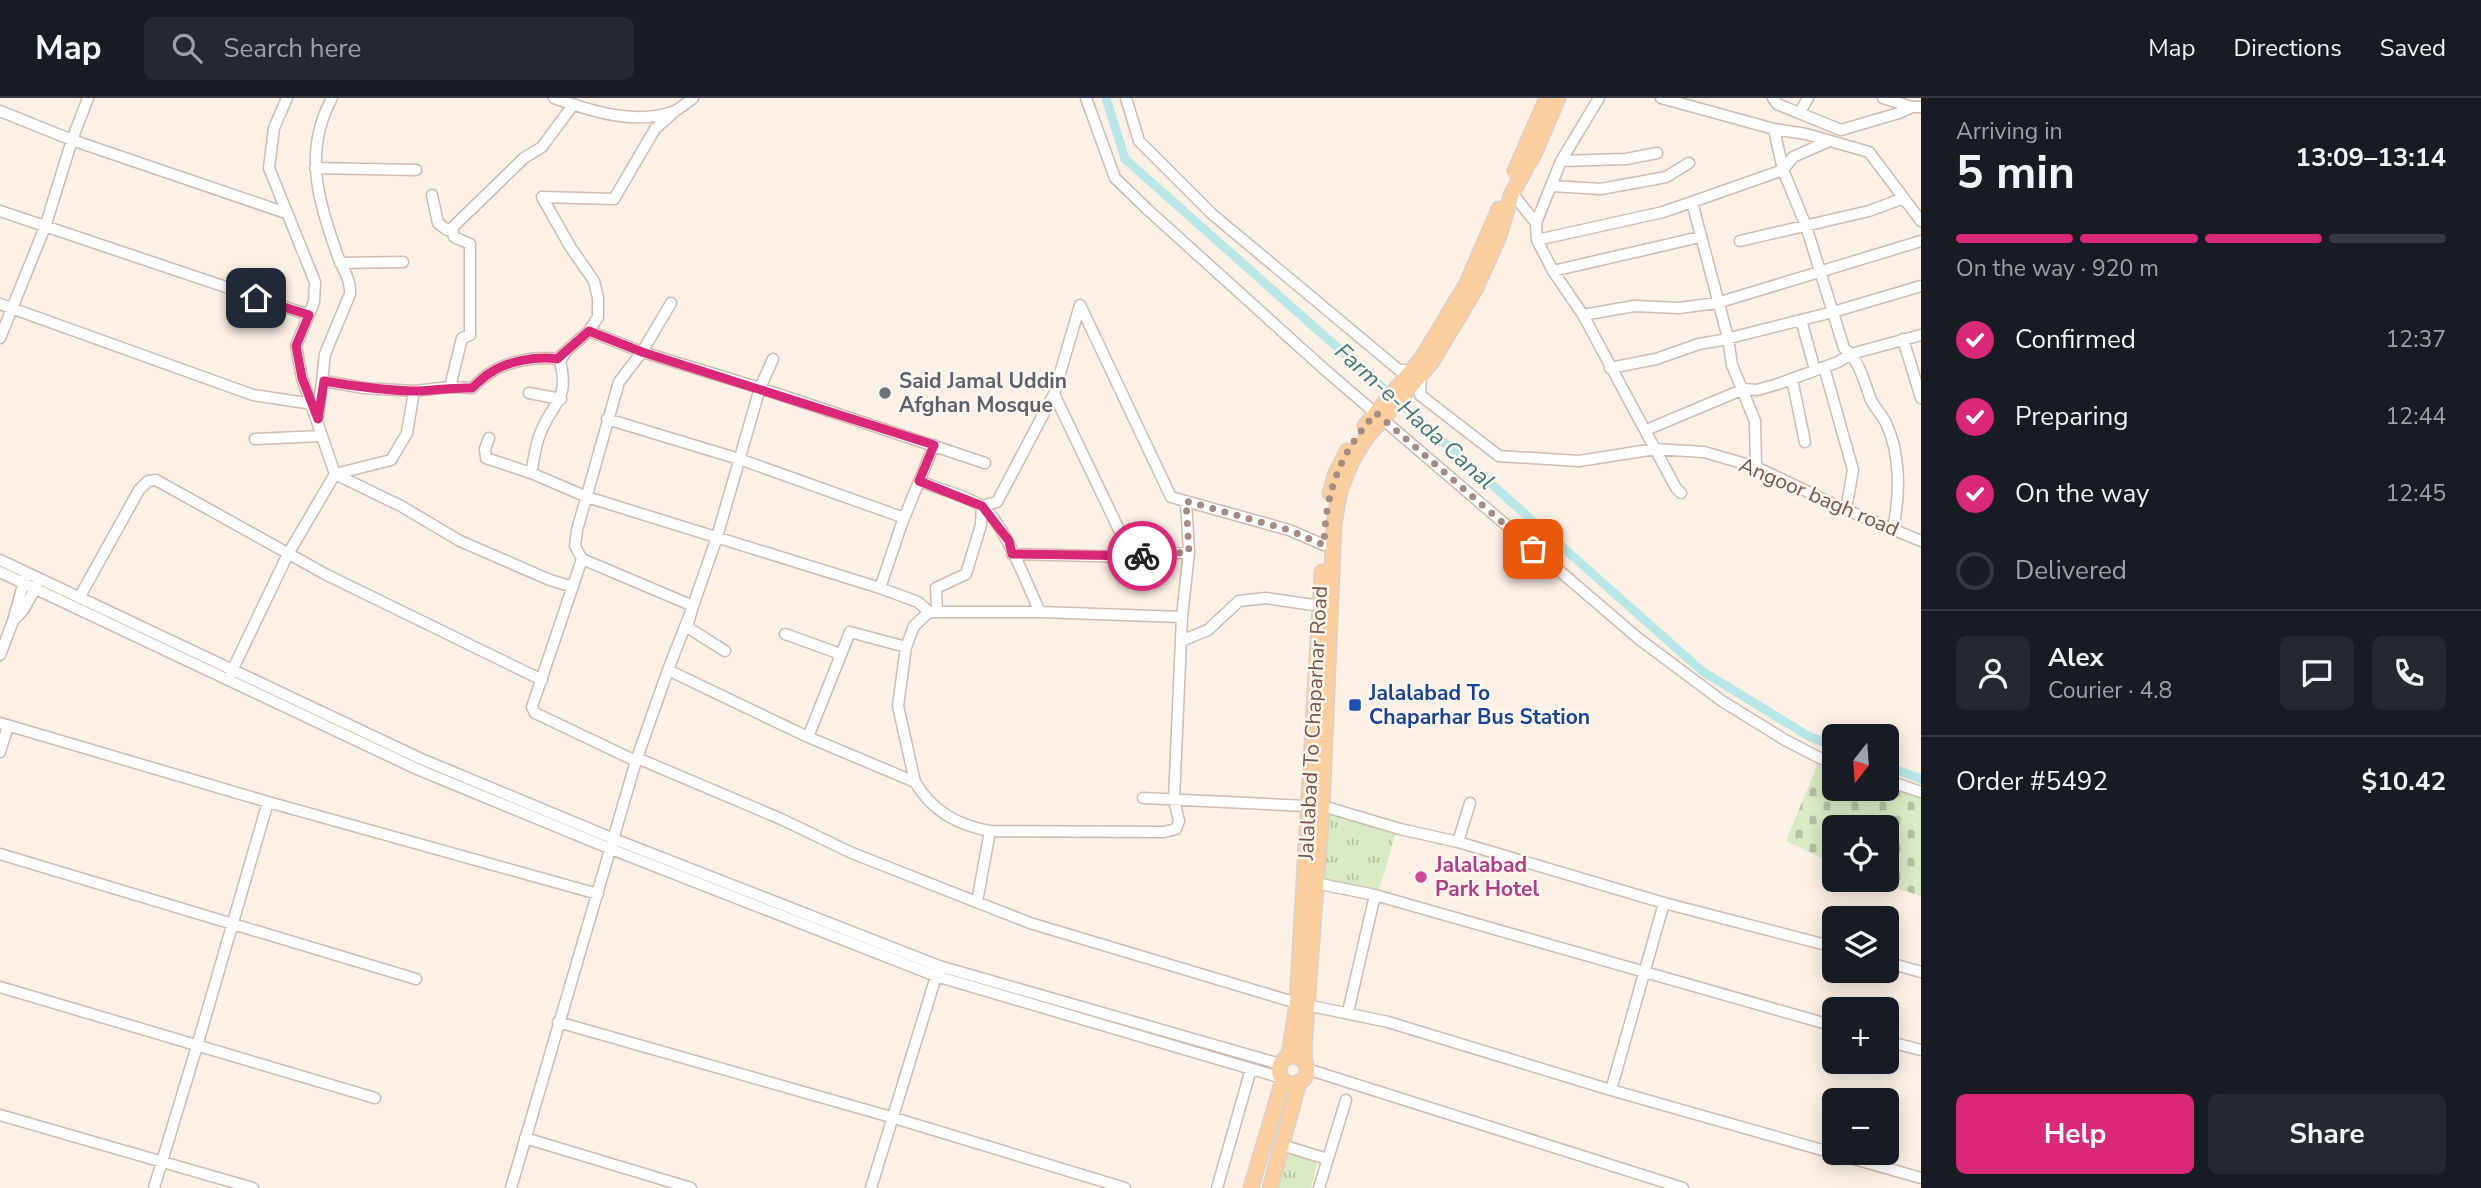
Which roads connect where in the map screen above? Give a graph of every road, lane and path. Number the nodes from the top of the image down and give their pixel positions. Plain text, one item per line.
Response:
1 (88, 98) edge
2 (288, 98) edge
3 (332, 98) edge
4 (554, 98) edge
5 (693, 98) edge
6 (1086, 98) edge
7 (1126, 98) edge
8 (1546, 98) edge
9 (1558, 98) edge
10 (1599, 98) edge
11 (1661, 98) edge
12 (1773, 98) edge
13 (1808, 98) edge
14 (1882, 98) edge
15 (573, 105) junction
16 (1917, 107) edge
17 (0, 111) edge
18 (675, 111) junction
19 (1800, 112) junction
20 (1774, 130) junction
21 (72, 140) junction
22 (1827, 142) junction
23 (1657, 153) dead end
24 (1561, 161) junction
25 (1689, 163) dead end
26 (315, 168) junction
27 (416, 170) dead end
28 (1783, 170) junction
29 (1552, 186) junction
30 (1512, 193) junction
31 (432, 195) dead end
32 (1904, 198) junction
33 (1692, 202) junction
34 (0, 211) edge
35 (286, 214) junction
36 (1921, 221) edge
37 (1536, 223) junction
38 (1806, 226) junction
39 (45, 227) junction
40 (452, 228) junction
41 (1700, 237) junction
42 (1537, 240) junction
43 (1740, 241) dead end
44 (1921, 241) edge
45 (340, 262) junction
46 (403, 262) dead end
47 (1553, 271) junction
48 (1821, 272) junction
49 (1921, 286) edge
50 (671, 303) dead end
51 (1717, 303) junction
52 (5, 306) edge
53 (1833, 312) junction
54 (309, 315) junction
55 (1583, 315) junction
56 (1801, 320) junction
57 (589, 331) junction
58 (1921, 335) edge
59 (0, 338) edge
60 (1728, 338) junction
61 (1903, 339) junction
62 (568, 348) junction
63 (642, 352) junction
64 (1851, 354) junction
65 (773, 359) dead end
66 (1610, 368) junction
67 (1820, 369) junction
68 (1418, 372) junction
69 (1792, 379) junction
70 (324, 381) junction
71 (450, 387) junction
72 (760, 388) junction
73 (1744, 389) junction
74 (414, 391) junction
75 (529, 393) dead end
76 (1054, 394) junction
77 (1921, 398) edge
78 (561, 399) junction
79 (313, 404) junction
80 (1383, 413) junction
81 (318, 419) junction
82 (607, 419) junction
83 (1646, 430) junction
84 (321, 436) junction
85 (489, 438) dead end
86 (255, 439) dead end
87 (1805, 442) dead end
88 (934, 445) junction
89 (1655, 449) junction
90 (738, 459) junction
91 (985, 463) dead end
92 (1756, 467) junction
93 (531, 473) junction
94 (335, 474) junction
95 (919, 481) junction
96 (1682, 494) dead end
97 (587, 497) junction
98 (1186, 501) junction
99 (982, 506) junction
100 (1846, 509) junction
101 (902, 523) junction
102 (1893, 529) junction
103 (717, 537) junction
104 (1921, 541) edge
105 (1324, 545) junction
106 (1189, 552) junction
107 (288, 554) junction
108 (1012, 554) junction
109 (1132, 557) junction
110 (582, 559) junction
111 (0, 560) edge
112 (0, 572) edge
113 (25, 578) junction
114 (38, 584) junction
115 (573, 587) junction
116 (880, 588) junction
117 (79, 598) junction
118 (693, 606) junction
119 (1320, 606) junction
120 (933, 612) junction
121 (1040, 612) junction
122 (1182, 617) junction
123 (13, 621) junction
124 (785, 634) dead end
125 (1181, 641) junction
126 (906, 647) junction
127 (726, 651) dead end
128 (0, 655) edge
129 (840, 657) junction
130 (668, 670) junction
131 (230, 675) junction
132 (542, 680) junction
133 (4, 725) edge
134 (808, 737) junction
135 (0, 752) edge
136 (637, 759) junction
137 (1822, 759) edge
138 (915, 782) junction
139 (1899, 784) edge
140 (1921, 792) edge
141 (1143, 798) dead end
142 (1174, 800) junction
143 (268, 802) junction
144 (1470, 803) dead end
145 (1315, 807) junction
146 (990, 831) junction
147 (1458, 842) junction
148 (612, 844) junction
149 (0, 854) edge
150 (1310, 882) junction
151 (598, 894) junction
152 (1375, 895) junction
153 (977, 902) junction
154 (1664, 903) junction
155 (232, 923) junction
156 (1822, 944) edge
157 (1899, 966) edge
158 (938, 971) junction
159 (1644, 971) junction
160 (1921, 972) edge
161 (416, 979) dead end
162 (0, 986) edge
163 (1303, 1004) junction
164 (1348, 1012) junction
165 (558, 1022) junction
166 (1822, 1023) edge
167 (1899, 1044) edge
168 (197, 1046) junction
169 (1921, 1050) edge
170 (1251, 1069) junction
171 (1283, 1070) junction
172 (1304, 1071) junction
173 (1611, 1090) junction
174 (375, 1098) dead end
175 (1346, 1100) dead end
176 (0, 1115) edge
177 (891, 1117) junction
178 (525, 1138) junction
179 (1282, 1145) junction
180 (1327, 1159) junction
181 (160, 1162) junction
182 (1921, 1178) edge
183 (1657, 1184) edge
184 (154, 1188) edge
185 (253, 1188) edge
186 (511, 1188) edge
187 (691, 1188) edge
188 (871, 1188) edge
189 (1125, 1188) edge
190 (1217, 1188) edge
191 (1251, 1188) edge
192 (1270, 1188) edge
193 (1319, 1188) edge
194 (1683, 1188) edge

1 - 21 street
2 - 35 street
3 - 26 street
4 - 15 street
5 - 18 street
6 - 80 street
7 - 68 street
8 - 68 main road
9 - 30 main road
10 - 24 street
11 - 20 street
12 - 19 street
13 - 19 street
14 - 16 street
15 - 18 street
15 - 40 street
16 - 19 street
17 - 21 street
18 - 57 street
20 - 22 street
20 - 28 street
21 - 35 street
21 - 39 street
22 - 28 street
22 - 32 street
23 - 24 street
24 - 29 street
25 - 29 street
26 - 27 street
26 - 45 street
28 - 33 street
28 - 38 street
29 - 37 street
30 - 37 street
30 - 68 main road
31 - 40 street
32 - 36 street
32 - 38 street
33 - 41 street
33 - 42 street
34 - 39 street
35 - 54 street
37 - 42 street
38 - 43 street
38 - 48 street
39 - 52 street
39 - 54 street
40 - 71 street
41 - 47 street
41 - 51 street
42 - 47 street
44 - 48 street
45 - 46 street
45 - 70 street
47 - 55 street
48 - 51 street
48 - 53 street
49 - 53 street
50 - 63 street
51 - 55 street
51 - 60 street
52 - 59 street
52 - 79 street
53 - 56 street
53 - 64 street
54 - 79 street
55 - 66 street
56 - 60 street
56 - 67 street
57 - 62 street
57 - 63 street
58 - 61 street
60 - 66 street
60 - 73 street
61 - 64 street
61 - 77 street
62 - 71 street
62 - 78 street
63 - 72 street
63 - 82 street
64 - 67 street
64 - 102 street
65 - 72 street
66 - 83 street
67 - 69 street
67 - 100 street
68 - 80 main road
68 - 89 street, Angoor bagh road
69 - 73 street
69 - 87 street
70 - 74 street
70 - 81 street
71 - 74 street
72 - 88 street
72 - 90 street
73 - 83 street
73 - 92 street
74 - 94 street
75 - 78 street
76 - 98 street
76 - 99 street
76 - 109 street
78 - 93 street
79 - 81 street
80 - 105 main road, Jalalabad To Chaparhar Road
80 - 137 street
80 - 145 main road, Jalalabad To Chaparhar Road
81 - 84 street
82 - 90 street
82 - 97 street
83 - 89 street
84 - 86 street
84 - 94 street
85 - 93 street
88 - 91 street
88 - 95 street
89 - 92 street, Angoor bagh road
89 - 96 street
90 - 101 street
90 - 103 street
92 - 100 street, Angoor bagh road
93 - 97 street
94 - 107 street
94 - 115 street
95 - 99 street
95 - 101 street
97 - 103 street
97 - 110 street
98 - 105 street
98 - 106 street
99 - 108 street
99 - 120 street
100 - 102 street, Angoor bagh road
101 - 116 street
102 - 104 street, Angoor bagh road
103 - 116 street
103 - 118 street
105 - 119 main road, Jalalabad To Chaparhar Road
106 - 109 street
106 - 122 street
107 - 117 street
107 - 131 street
107 - 132 street
108 - 109 street
108 - 121 street
110 - 115 street
110 - 118 street
111 - 113 street
112 - 113 street
113 - 114 street
113 - 123 street
114 - 117 street
114 - 123 street
114 - 131 street
115 - 132 street
116 - 120 street
117 - 131 street
118 - 127 street
118 - 130 street
119 - 125 street
119 - 145 main road, Jalalabad To Chaparhar Road
120 - 121 street
120 - 126 street
121 - 122 street
122 - 125 street
123 - 128 street
124 - 129 street
125 - 142 street
126 - 129 street
126 - 138 street
129 - 134 street
130 - 134 street
130 - 136 street
131 - 148 street
132 - 136 street
133 - 135 street
133 - 143 street
134 - 138 street
136 - 148 street
136 - 153 street
138 - 146 street
139 - 140 street
141 - 142 street
142 - 145 street
142 - 146 street
143 - 151 street
143 - 155 street
144 - 147 street
145 - 147 street
145 - 150 main road, Jalalabad To Chaparhar Road
146 - 153 street
147 - 154 street
148 - 151 street
148 - 158 street
149 - 155 street
150 - 152 street
150 - 163 main road, Jalalabad To Chaparhar Road
151 - 165 street
152 - 159 street
152 - 164 street
153 - 163 street
154 - 156 street
154 - 159 street
155 - 161 street
155 - 168 street
157 - 160 street
158 - 170 street
158 - 171 street
158 - 177 street
159 - 166 street
159 - 173 street
162 - 168 street
163 - 164 street
163 - 171 main road, Jalalabad To Chaparhar Road
163 - 172 main road, Jalalabad To Chaparhar Road
164 - 173 street
165 - 177 street
165 - 178 street
167 - 169 street
168 - 174 street
168 - 181 street
170 - 171 street
170 - 190 street
171 - 172 main road
171 - 172 main road
171 - 191 main road, Jalalabad To Chaparhar Road
172 - 179 main road, Jalalabad To Chaparhar Road
172 - 183 street
173 - 182 street
175 - 180 street
176 - 181 street
177 - 188 street
177 - 189 street
178 - 186 street
178 - 187 street
179 - 180 street
179 - 192 main road, Jalalabad To Chaparhar Road
180 - 193 street
181 - 184 street
181 - 185 street
183 - 194 street

